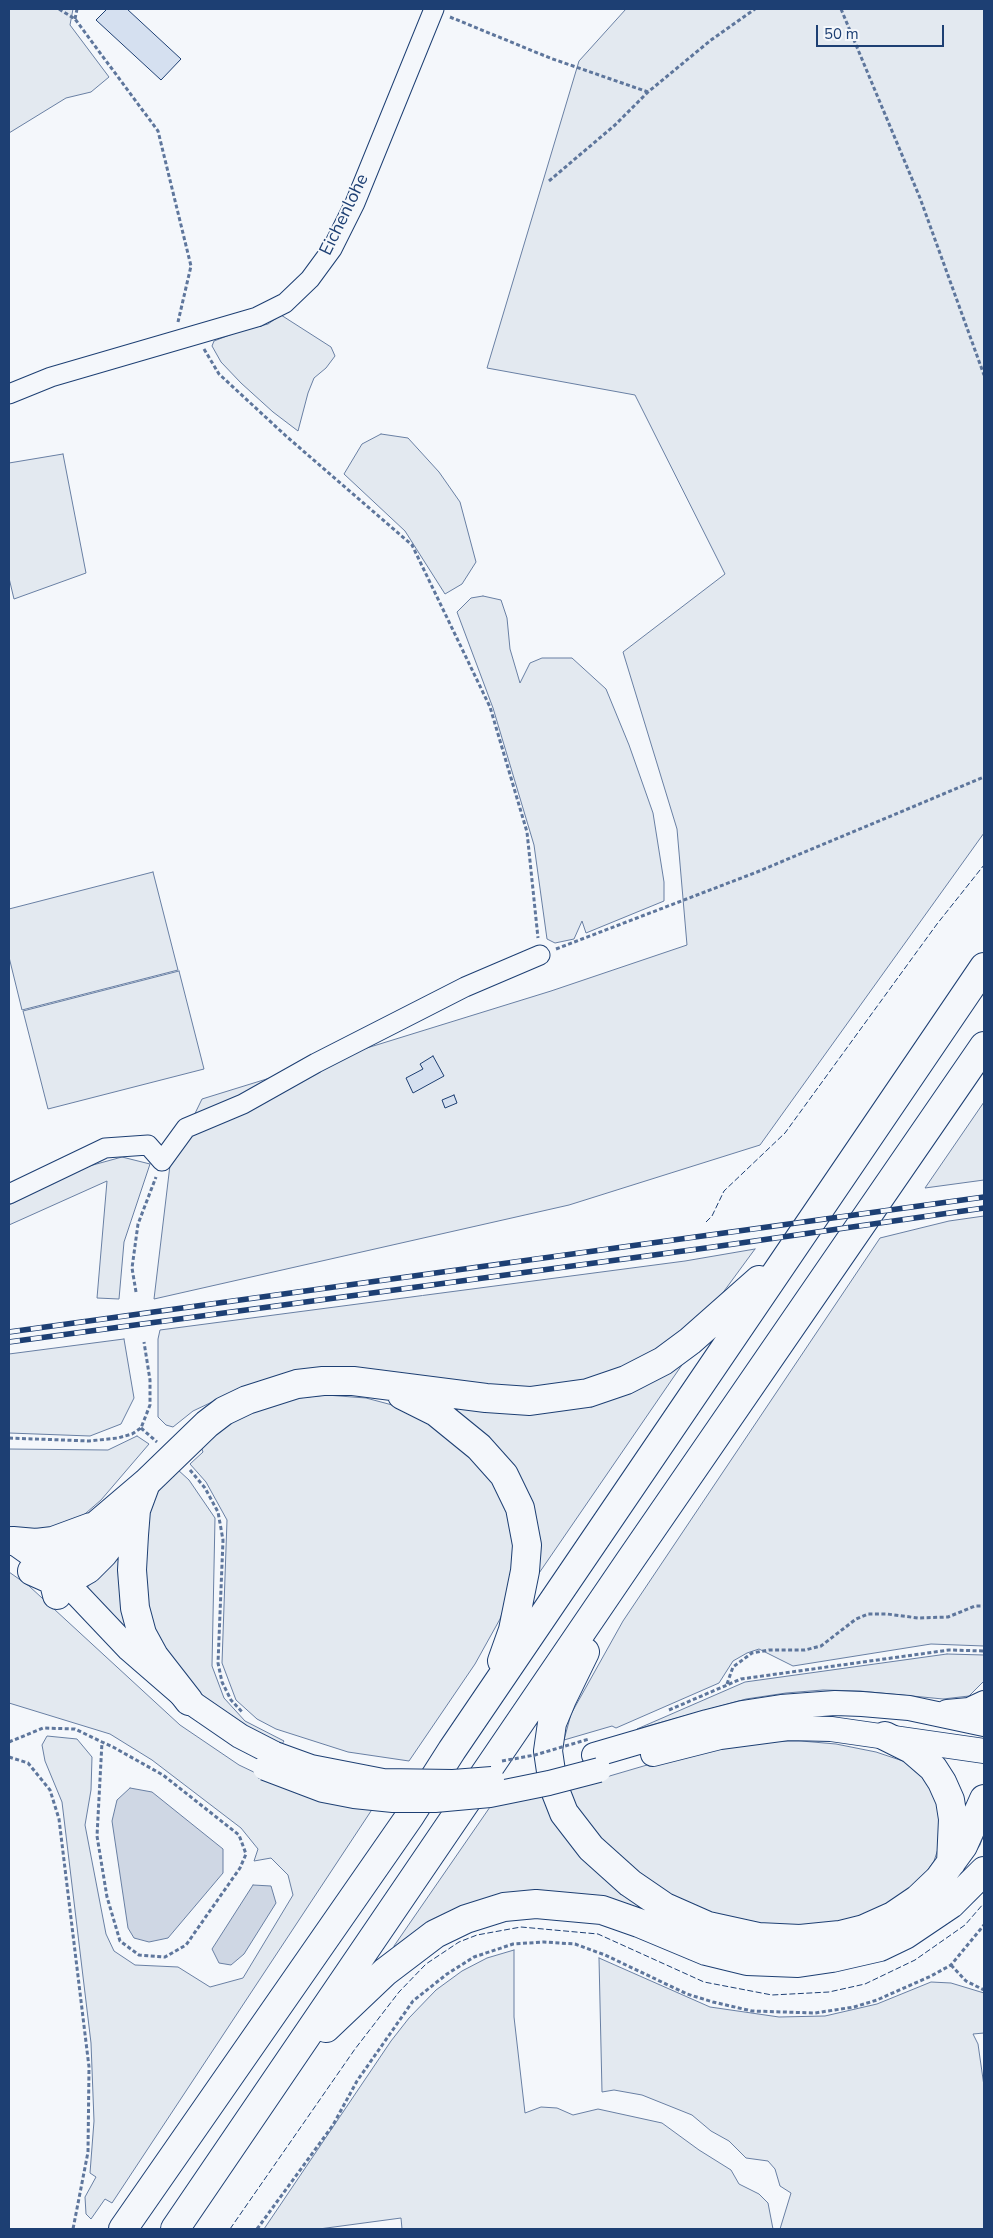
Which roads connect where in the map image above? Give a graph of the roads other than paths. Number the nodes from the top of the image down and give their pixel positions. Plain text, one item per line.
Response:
1 (433, 9) edge
2 (9, 394) edge
3 (540, 955) road end
4 (984, 967) edge
5 (984, 1046) edge
6 (9, 1194) edge
7 (796, 1244) junction
8 (380, 1385) junction
9 (146, 1483) junction
10 (136, 1510) junction
11 (99, 1523) junction
12 (10, 1545) edge
13 (629, 1562) junction
14 (53, 1580) junction
15 (488, 1697) junction
16 (189, 1701) junction
17 (984, 1703) edge
18 (938, 1713) junction
19 (984, 1724) edge
20 (885, 1736) junction
21 (595, 1750) junction
22 (984, 1751) edge
23 (270, 1761) junction
24 (984, 1799) edge
25 (984, 1860) edge
26 (951, 1864) junction
27 (975, 1879) edge
28 (290, 2059) junction
29 (126, 2225) edge
30 (175, 2229) edge

1 - 2 street, Eichenlohe
3 - 6 street
4 - 7 highway
5 - 13 highway
7 - 8 highway
7 - 15 highway
8 - 9 highway
8 - 15 highway
9 - 10 highway
9 - 11 highway
10 - 14 highway
10 - 16 highway
11 - 12 highway
11 - 14 highway
12 - 14 main road
13 - 26 highway
13 - 28 highway
14 - 16 main road
14 - 23 main road
15 - 29 highway
16 - 23 main road
17 - 18 main road
18 - 19 main road
18 - 21 main road
20 - 21 main road
20 - 22 main road
20 - 26 highway
21 - 23 main road, bridge
24 - 26 highway
25 - 27 highway
27 - 28 highway
28 - 30 highway

